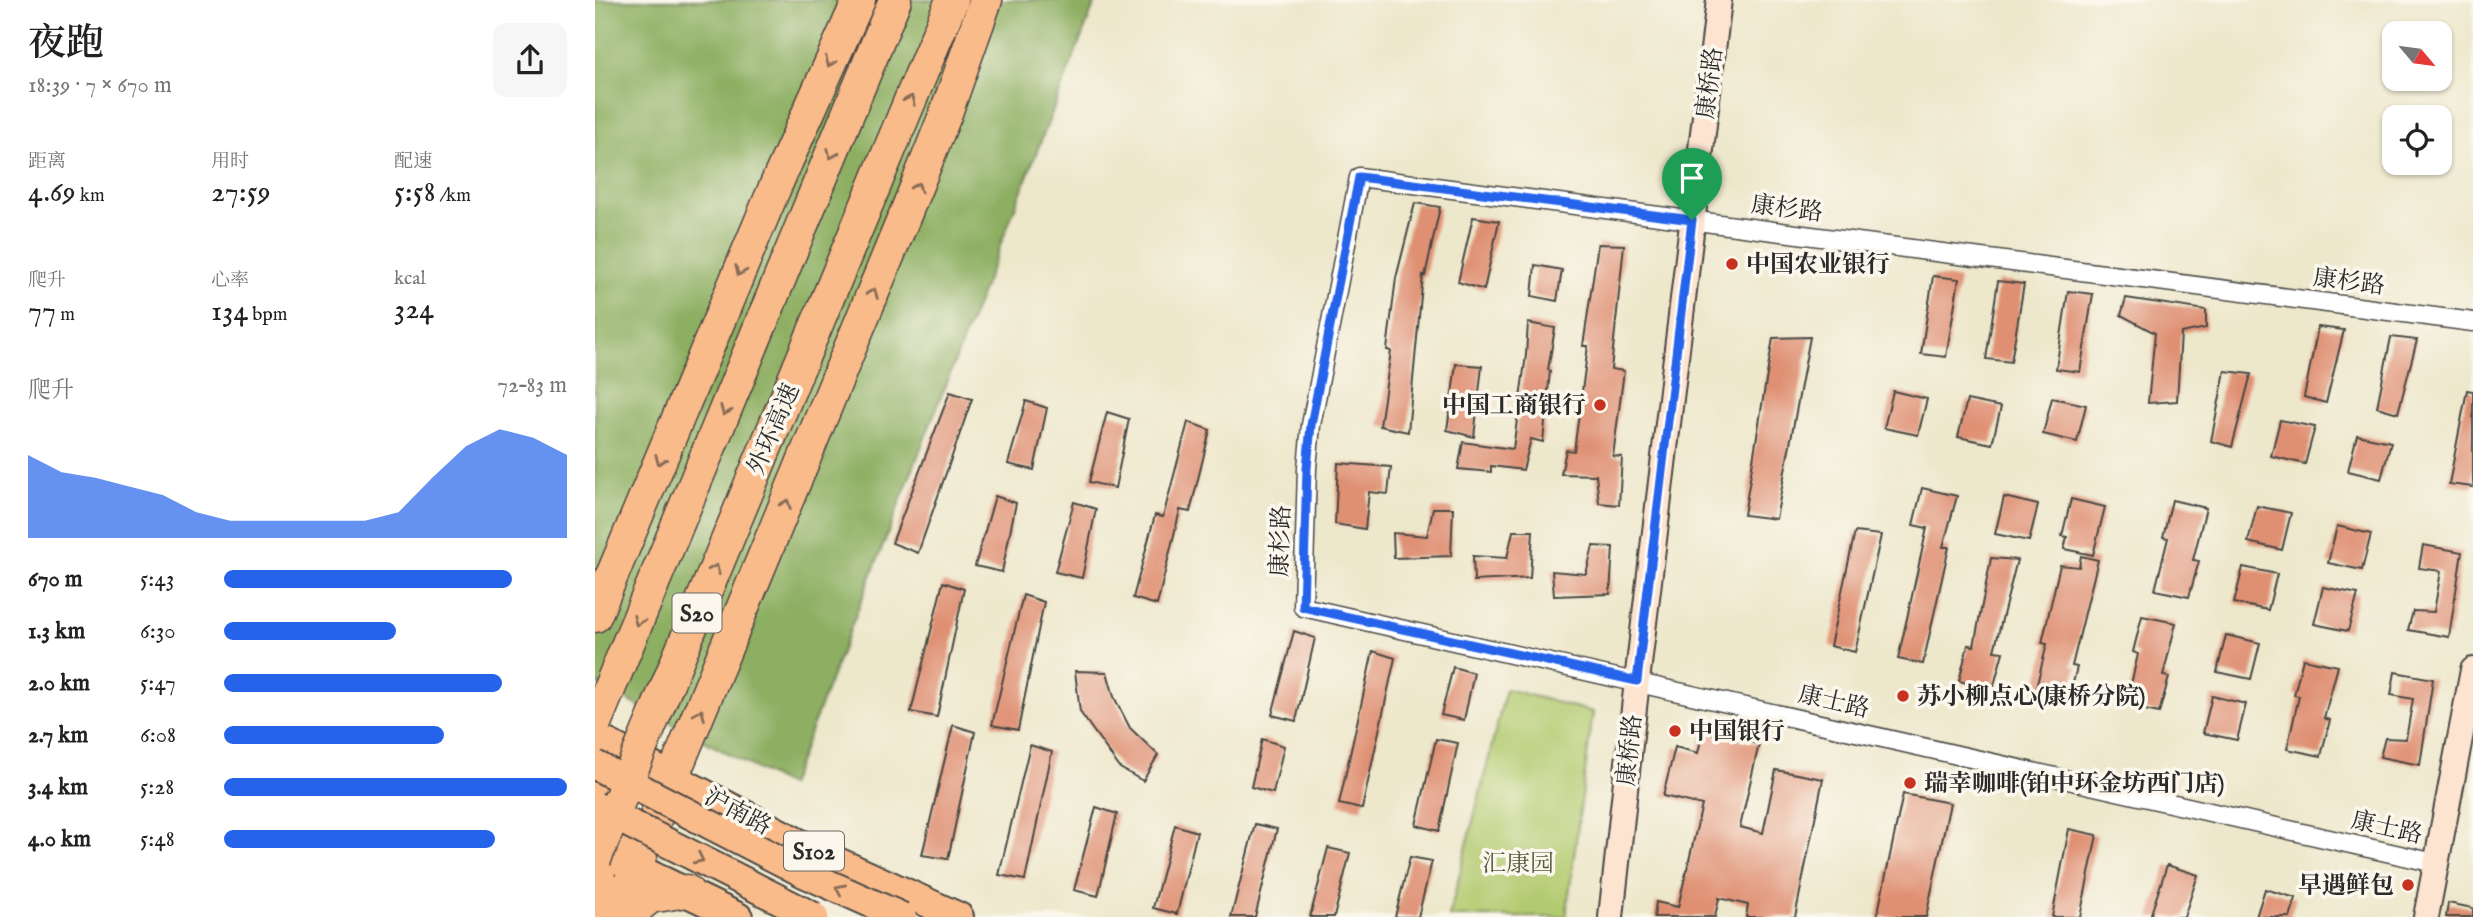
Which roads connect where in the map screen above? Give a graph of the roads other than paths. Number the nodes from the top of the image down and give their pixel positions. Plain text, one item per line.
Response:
1 (859, 0) edge
2 (895, 0) edge
3 (952, 0) edge
4 (986, 0) edge
5 (1719, 0) edge
6 (1692, 220) junction
7 (2473, 322) edge
8 (1303, 607) joint
9 (595, 617) edge
10 (2473, 670) edge
11 (1637, 681) junction
12 (595, 723) edge
13 (595, 737) edge
14 (595, 763) edge
15 (674, 777) junction
16 (595, 806) edge
17 (595, 848) edge
18 (595, 859) edge
19 (2435, 863) junction
20 (635, 868) junction
21 (687, 891) junction
22 (608, 917) edge
23 (619, 917) edge
24 (626, 917) edge
25 (738, 917) edge
26 (814, 917) edge
27 (902, 917) edge
28 (959, 917) edge
29 (1611, 917) edge
30 (2425, 917) edge

1 -> 9 highway
2 -> 12 highway, 外环高速 / S20, bridge
18 -> 3 highway, 外环高速 / S20, bridge
15 -> 4 highway
5 - 6 main road, 康桥路
6 - 7 street, 康杉路
6 - 8 street, 康杉路
6 - 11 main road, 康桥路
8 - 11 street, 康士路
10 - 19 main road
11 - 19 street, 康士路
11 - 29 main road, 康桥路
13 - 15 main road, 沪南路 / S102
14 - 20 highway
27 -> 14 main road, bridge
15 - 20 highway
15 - 28 main road, 沪南路 / S102
16 -> 26 main road, bridge
17 - 20 main road
18 - 22 highway
19 - 30 main road
20 - 21 main road
20 - 23 highway
21 - 24 highway
21 - 25 main road

